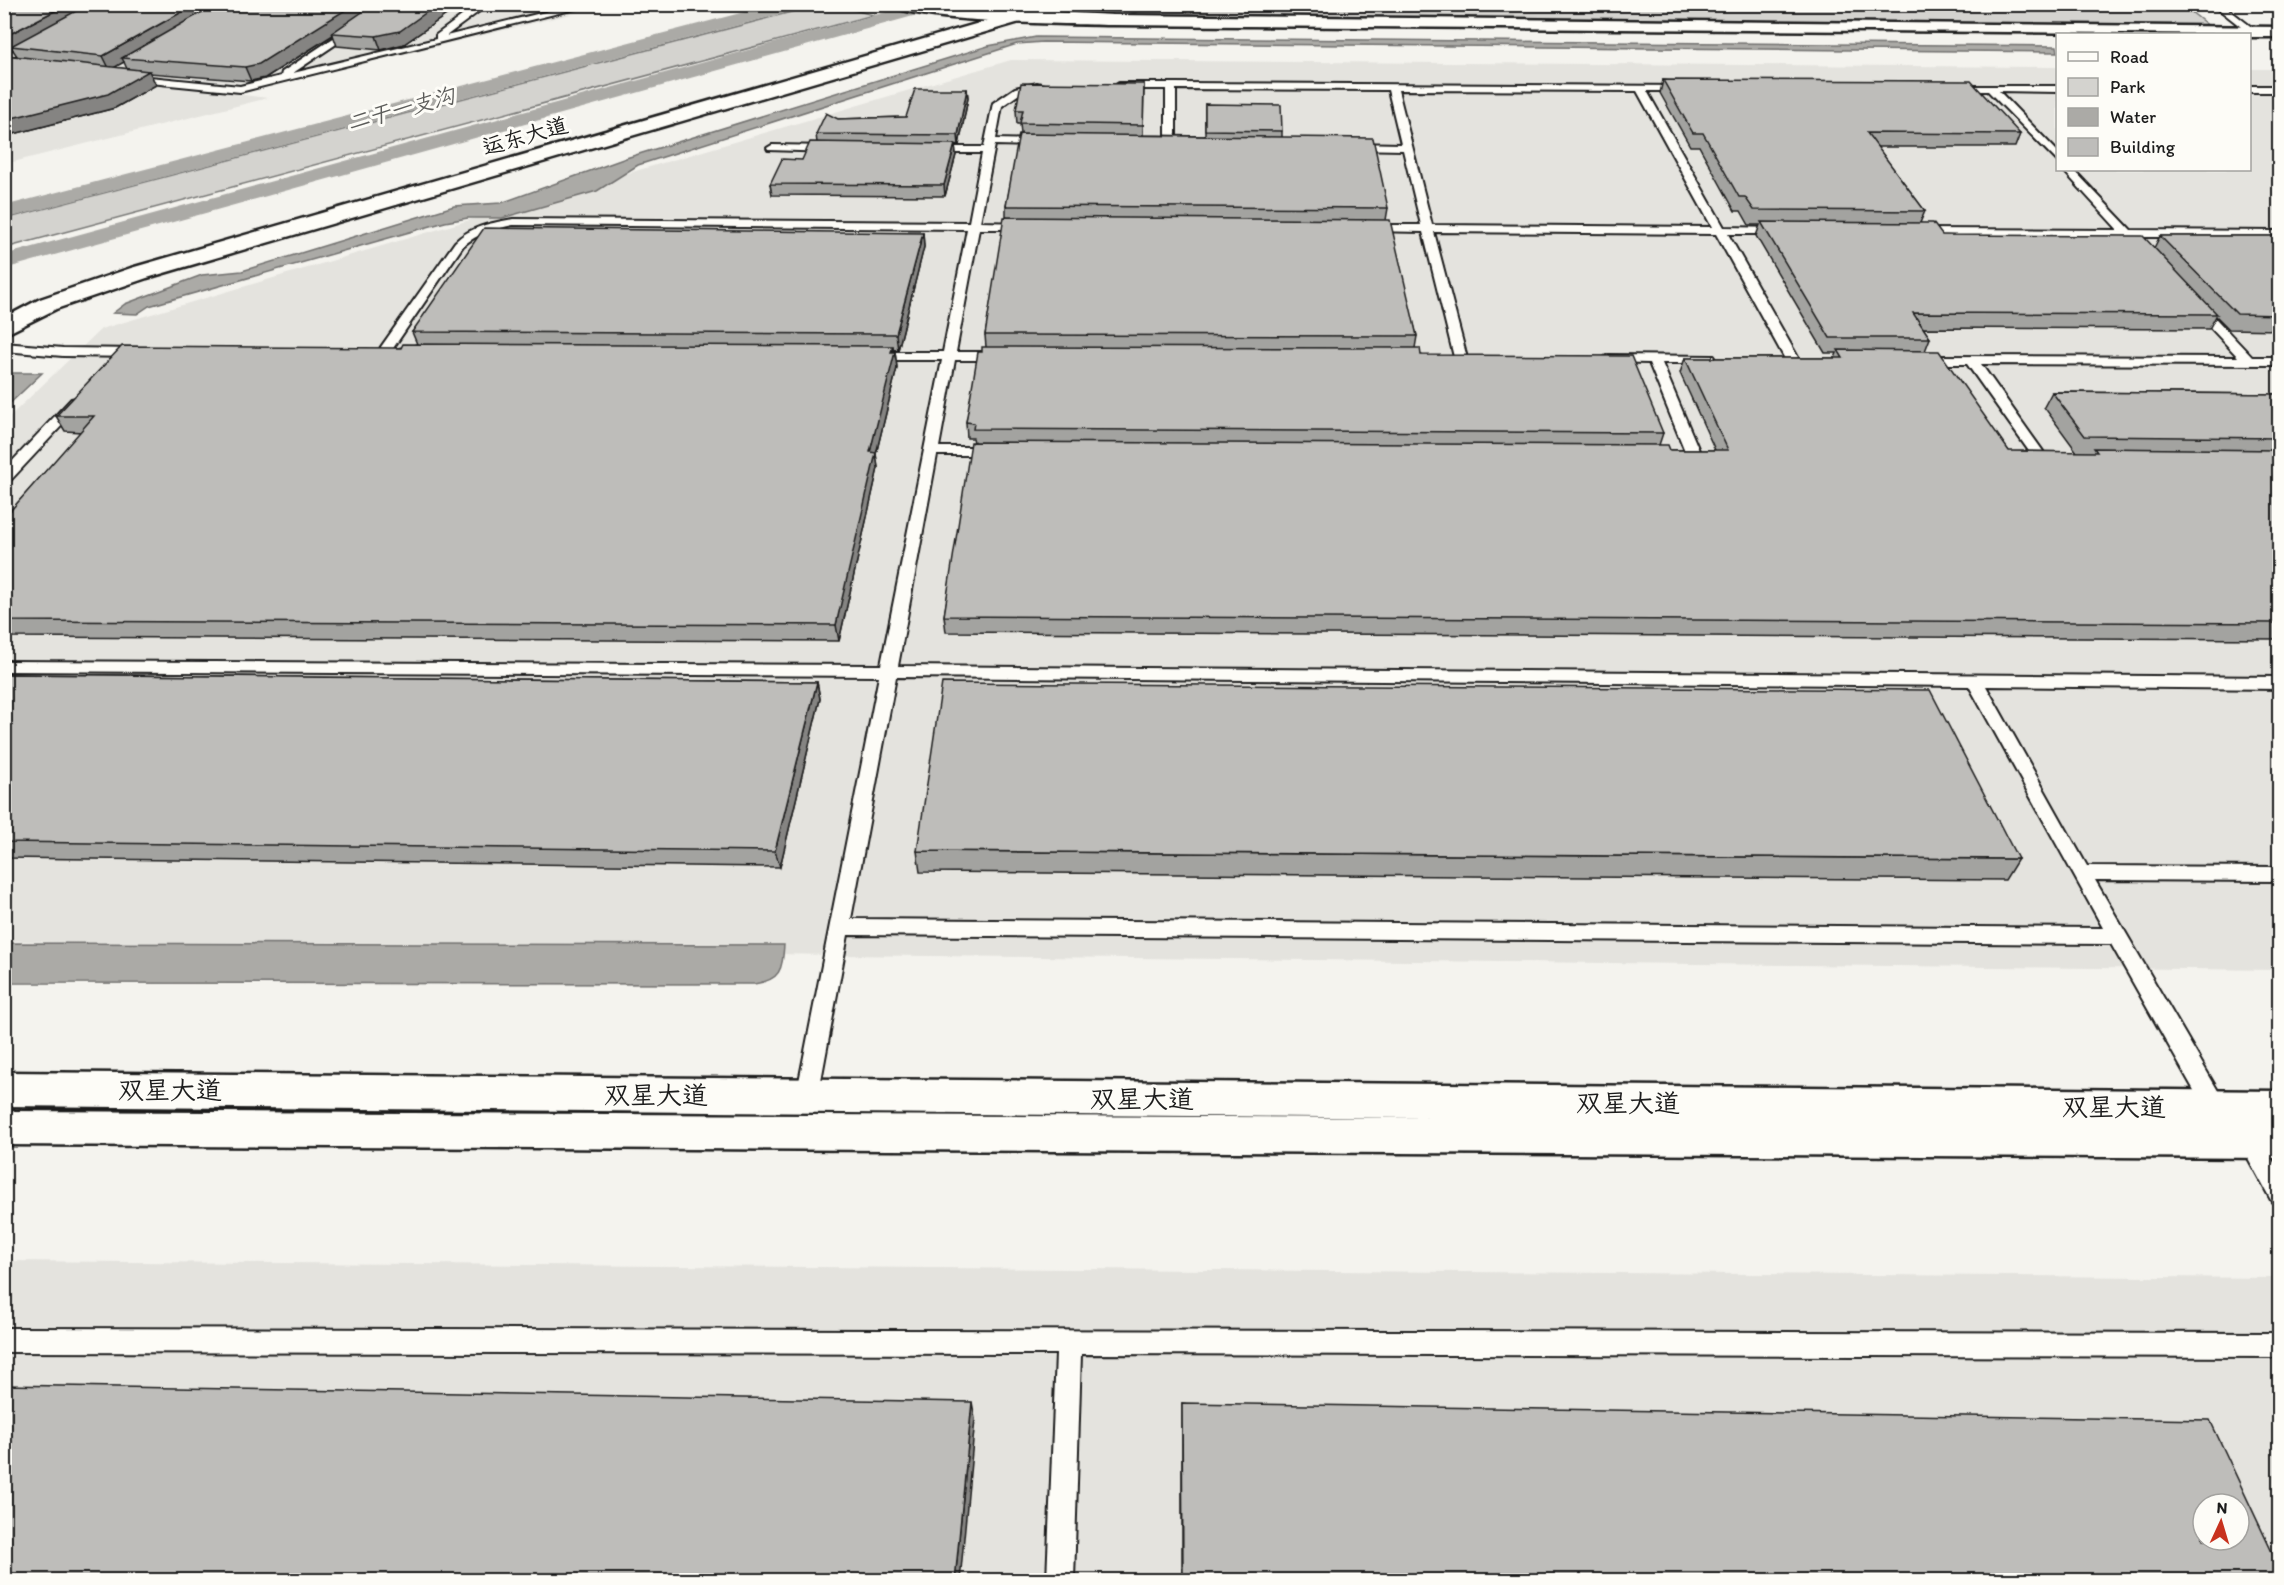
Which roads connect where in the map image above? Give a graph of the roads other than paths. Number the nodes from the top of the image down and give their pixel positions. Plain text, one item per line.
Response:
1 (392, 4) edge
2 (485, 4) edge
3 (561, 4) edge
4 (591, 4) edge
5 (899, 4) edge
6 (1065, 4) edge
7 (2216, 4) edge
8 (546, 15) junction
9 (1024, 16) junction
10 (2253, 32) junction
11 (2280, 32) edge
12 (430, 43) junction
13 (121, 77) edge
14 (273, 81) junction
15 (1060, 86) edge
16 (1105, 86) edge
17 (1171, 86) junction
18 (1392, 87) junction
19 (1640, 88) junction
20 (1698, 88) edge
21 (1944, 88) edge
22 (1991, 88) junction
23 (2056, 89) edge
24 (2251, 89) edge
25 (2280, 90) edge
26 (1058, 143) edge
27 (1171, 144) edge
28 (989, 146) junction
29 (1336, 146) edge
30 (1407, 147) junction
31 (772, 148) dead end
32 (840, 149) edge
33 (920, 150) edge
34 (2056, 157) edge
35 (2069, 171) edge
36 (974, 226) junction
37 (1034, 226) edge
38 (1356, 228) edge
39 (1428, 229) junction
40 (1720, 231) junction
41 (1792, 231) edge
42 (1900, 231) edge
43 (2127, 233) junction
44 (2280, 234) edge
45 (2144, 250) edge
46 (2184, 293) edge
47 (4, 327) edge
48 (4, 347) edge
49 (122, 353) junction
50 (157, 353) edge
51 (382, 354) edge
52 (854, 356) edge
53 (949, 356) junction
54 (1020, 356) edge
55 (1460, 358) edge
56 (1597, 359) edge
57 (1654, 359) junction
58 (1723, 359) edge
59 (1792, 359) edge
60 (1912, 360) edge
61 (1971, 360) junction
62 (2249, 361) junction
63 (2280, 361) edge
64 (106, 369) edge
65 (83, 395) edge
66 (931, 451) junction
67 (1002, 451) edge
68 (1658, 455) edge
69 (2076, 458) edge
70 (4, 479) edge
71 (4, 666) edge
72 (889, 671) junction
73 (1975, 682) junction
74 (2280, 683) edge
75 (2082, 873) junction
76 (2280, 874) edge
77 (840, 927) junction
78 (2116, 936) junction
79 (4, 1089) edge
80 (2280, 1108) edge
81 (804, 1114) junction
82 (2244, 1124) edge
83 (4, 1128) edge
84 (2280, 1195) edge
85 (4, 1340) edge
86 (1069, 1342) junction
87 (2280, 1345) edge
88 (1060, 1581) edge

1 - 14 lane
2 - 12 lane
3 - 8 lane
4 - 8 lane
5 - 9 street
6 - 9 street, 运东大道
7 - 10 lane
8 - 12 lane
9 - 10 street
9 - 47 street, 运东大道
10 - 11 street
12 - 14 lane
13 - 14 lane
15 - 28 lane
16 - 17 lane
17 - 18 lane
17 - 27 lane
18 - 19 lane
18 - 30 lane
19 - 20 lane
19 - 40 lane
21 - 22 lane
22 - 23 lane
22 - 34 lane
24 - 25 lane
26 - 28 lane
28 - 33 lane
28 - 36 lane
29 - 30 lane
30 - 39 lane
31 - 32 lane
35 - 43 lane
36 - 37 lane
36 - 51 lane
36 - 53 lane
38 - 39 lane
39 - 40 lane
39 - 55 lane
40 - 41 lane
40 - 59 lane
42 - 43 lane
43 - 44 lane
43 - 45 lane
46 - 62 lane
48 - 49 lane
49 - 50 lane
49 - 64 lane
52 - 53 lane
53 - 54 lane
53 - 66 lane
56 - 57 lane
57 - 58 lane
57 - 68 lane
60 - 61 lane
61 - 62 lane
61 - 69 lane
62 - 63 lane
65 - 70 lane
66 - 67 lane
66 - 72 lane
71 - 72 lane
72 - 73 lane
72 - 77 lane
73 - 74 lane
73 - 75 lane
75 - 76 lane
75 - 78 lane
77 - 78 lane
77 - 81 lane
78 - 82 lane
79 - 81 street, 双星大道
80 - 82 street, 双星大道
81 - 82 street, 双星大道
81 - 83 street, 双星大道
82 - 84 lane
85 - 86 lane
86 - 87 lane
86 - 88 lane

